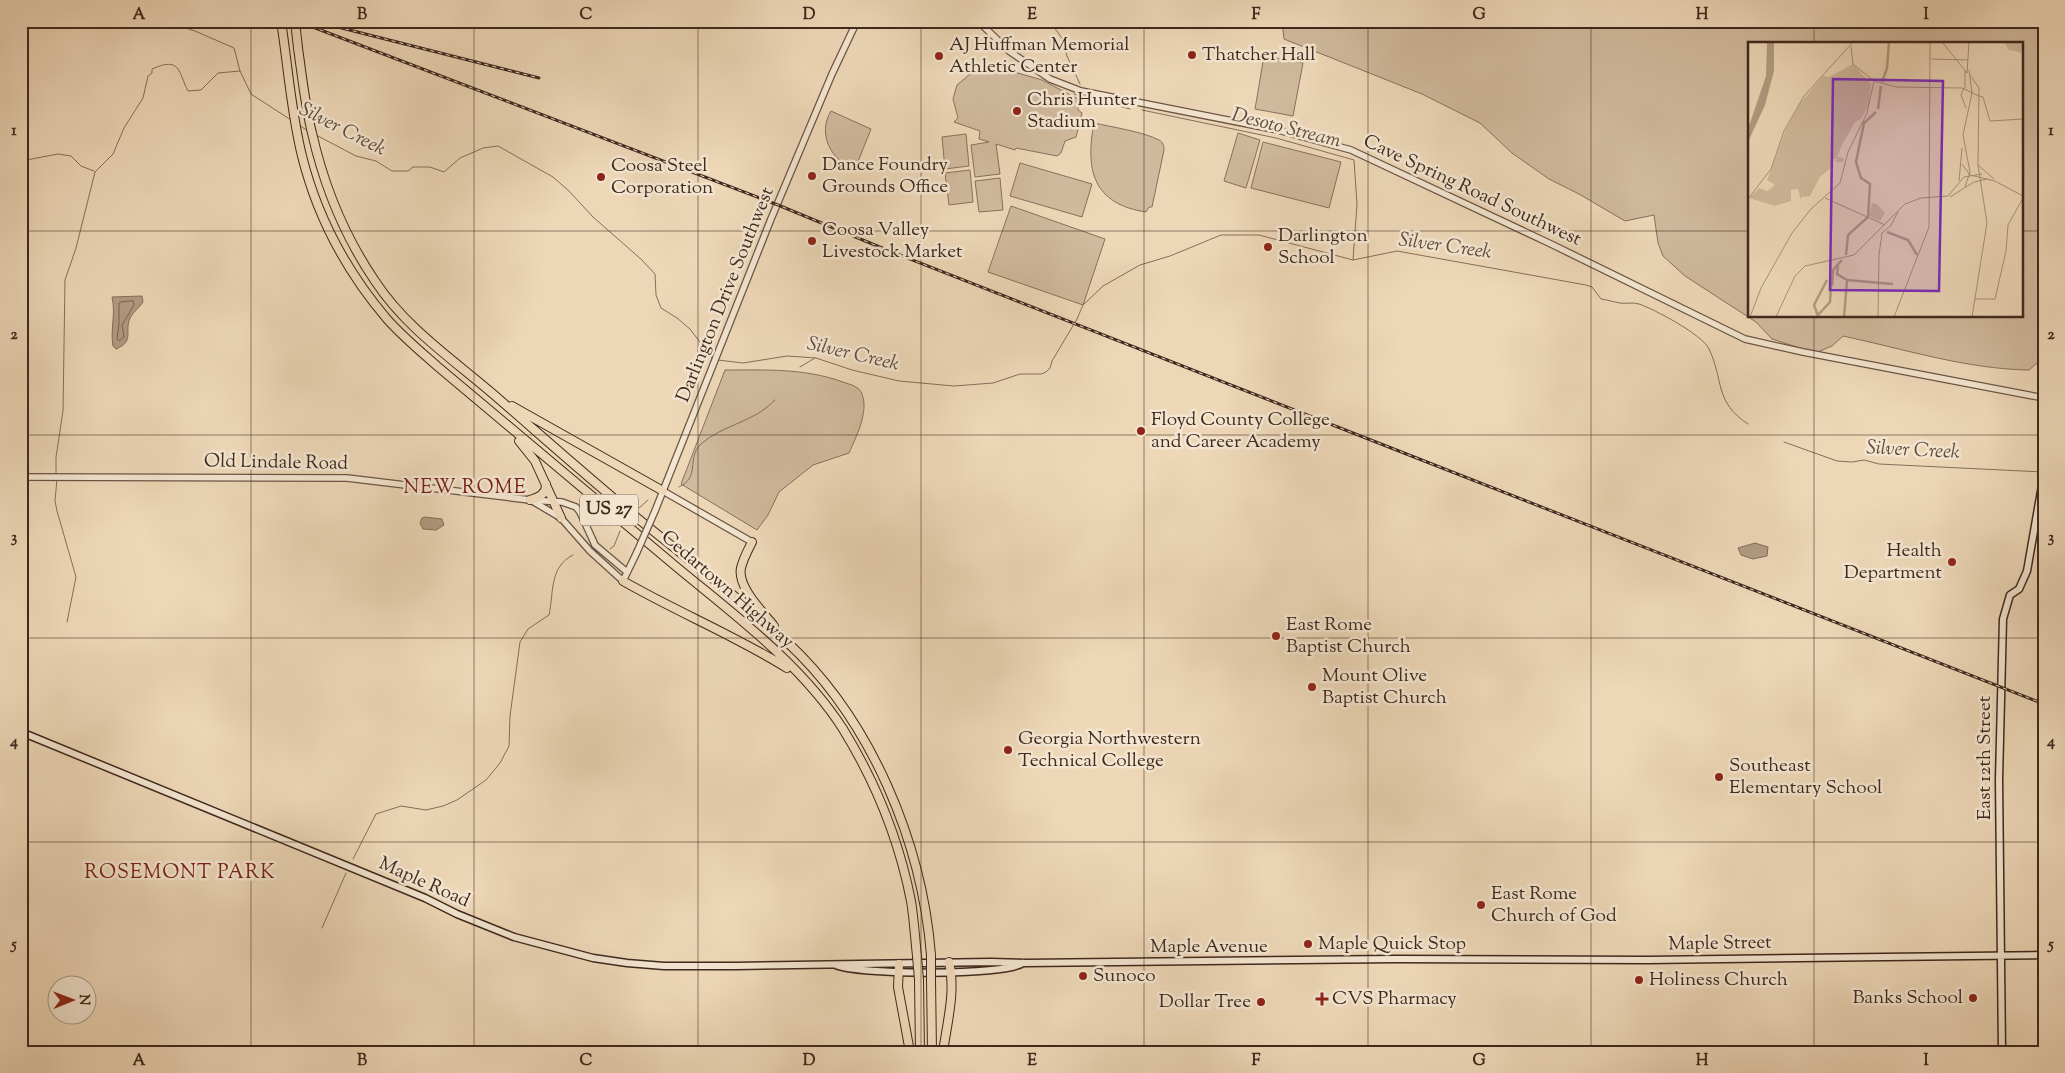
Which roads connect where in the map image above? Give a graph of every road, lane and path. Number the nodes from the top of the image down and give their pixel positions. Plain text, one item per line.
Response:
1 (281, 21) edge
2 (294, 21) edge
3 (857, 21) edge
4 (978, 21) edge
5 (498, 398) junction
6 (2044, 398) edge
7 (509, 427) junction
8 (21, 476) edge
9 (2043, 478) edge
10 (546, 482) junction
11 (663, 491) junction
12 (530, 500) junction
13 (554, 501) junction
14 (561, 518) junction
15 (752, 542) joint
16 (627, 572) junction
17 (623, 581) junction
18 (789, 643) junction
19 (800, 676) junction
20 (21, 732) edge
21 (2000, 955) junction
22 (2044, 955) edge
23 (920, 959) junction
24 (1396, 959) joint
25 (949, 962) junction
26 (1023, 964) junction
27 (899, 968) junction
28 (923, 972) joint
29 (952, 972) junction
30 (910, 1052) edge
31 (920, 1052) edge
32 (932, 1052) edge
33 (943, 1052) edge
34 (2002, 1052) edge

1 - 7 highway, Cedartown Highway / US 27
2 - 5 highway, Cedartown Highway / US 27, bridge
3 - 11 street, Darlington Drive Southwest
4 - 6 street, Cave Spring Road Southwest
5 - 11 highway
5 - 18 highway, Cedartown Highway / US 27
7 - 10 highway
7 - 19 highway, Cedartown Highway / US 27
8 - 12 street, Old Lindale Road
9 - 21 main road, East 12th Street
10 - 12 highway
10 - 13 highway
11 - 15 street
11 - 16 street, Darlington Drive Southwest, bridge
12 - 13 street, Old Lindale Road
12 - 14 street, Old Lindale Road
13 - 14 highway
13 - 16 street, Old Lindale Road
14 - 17 street, Old Lindale Road
15 - 18 highway
16 - 17 street, Darlington Drive Southwest
17 - 19 highway
18 - 32 highway, Cedartown Highway / US 27, bridge
19 - 23 highway, Cedartown Highway / US 27
20 - 27 main road, Maple Road
21 - 22 main road, Maple Street
21 - 24 main road, Maple Street
21 - 34 main road, East 12th Street
23 - 25 main road, Maple Avenue
23 - 27 main road, Maple Road
23 - 31 highway, Cedartown Highway / US 27, bridge
24 - 26 main road, Maple Avenue
25 - 26 main road, Maple Avenue
25 - 29 highway
26 - 29 main road, Maple Avenue
27 - 28 main road, Maple Road
27 - 30 highway
28 - 29 main road, Maple Avenue
29 - 33 highway

